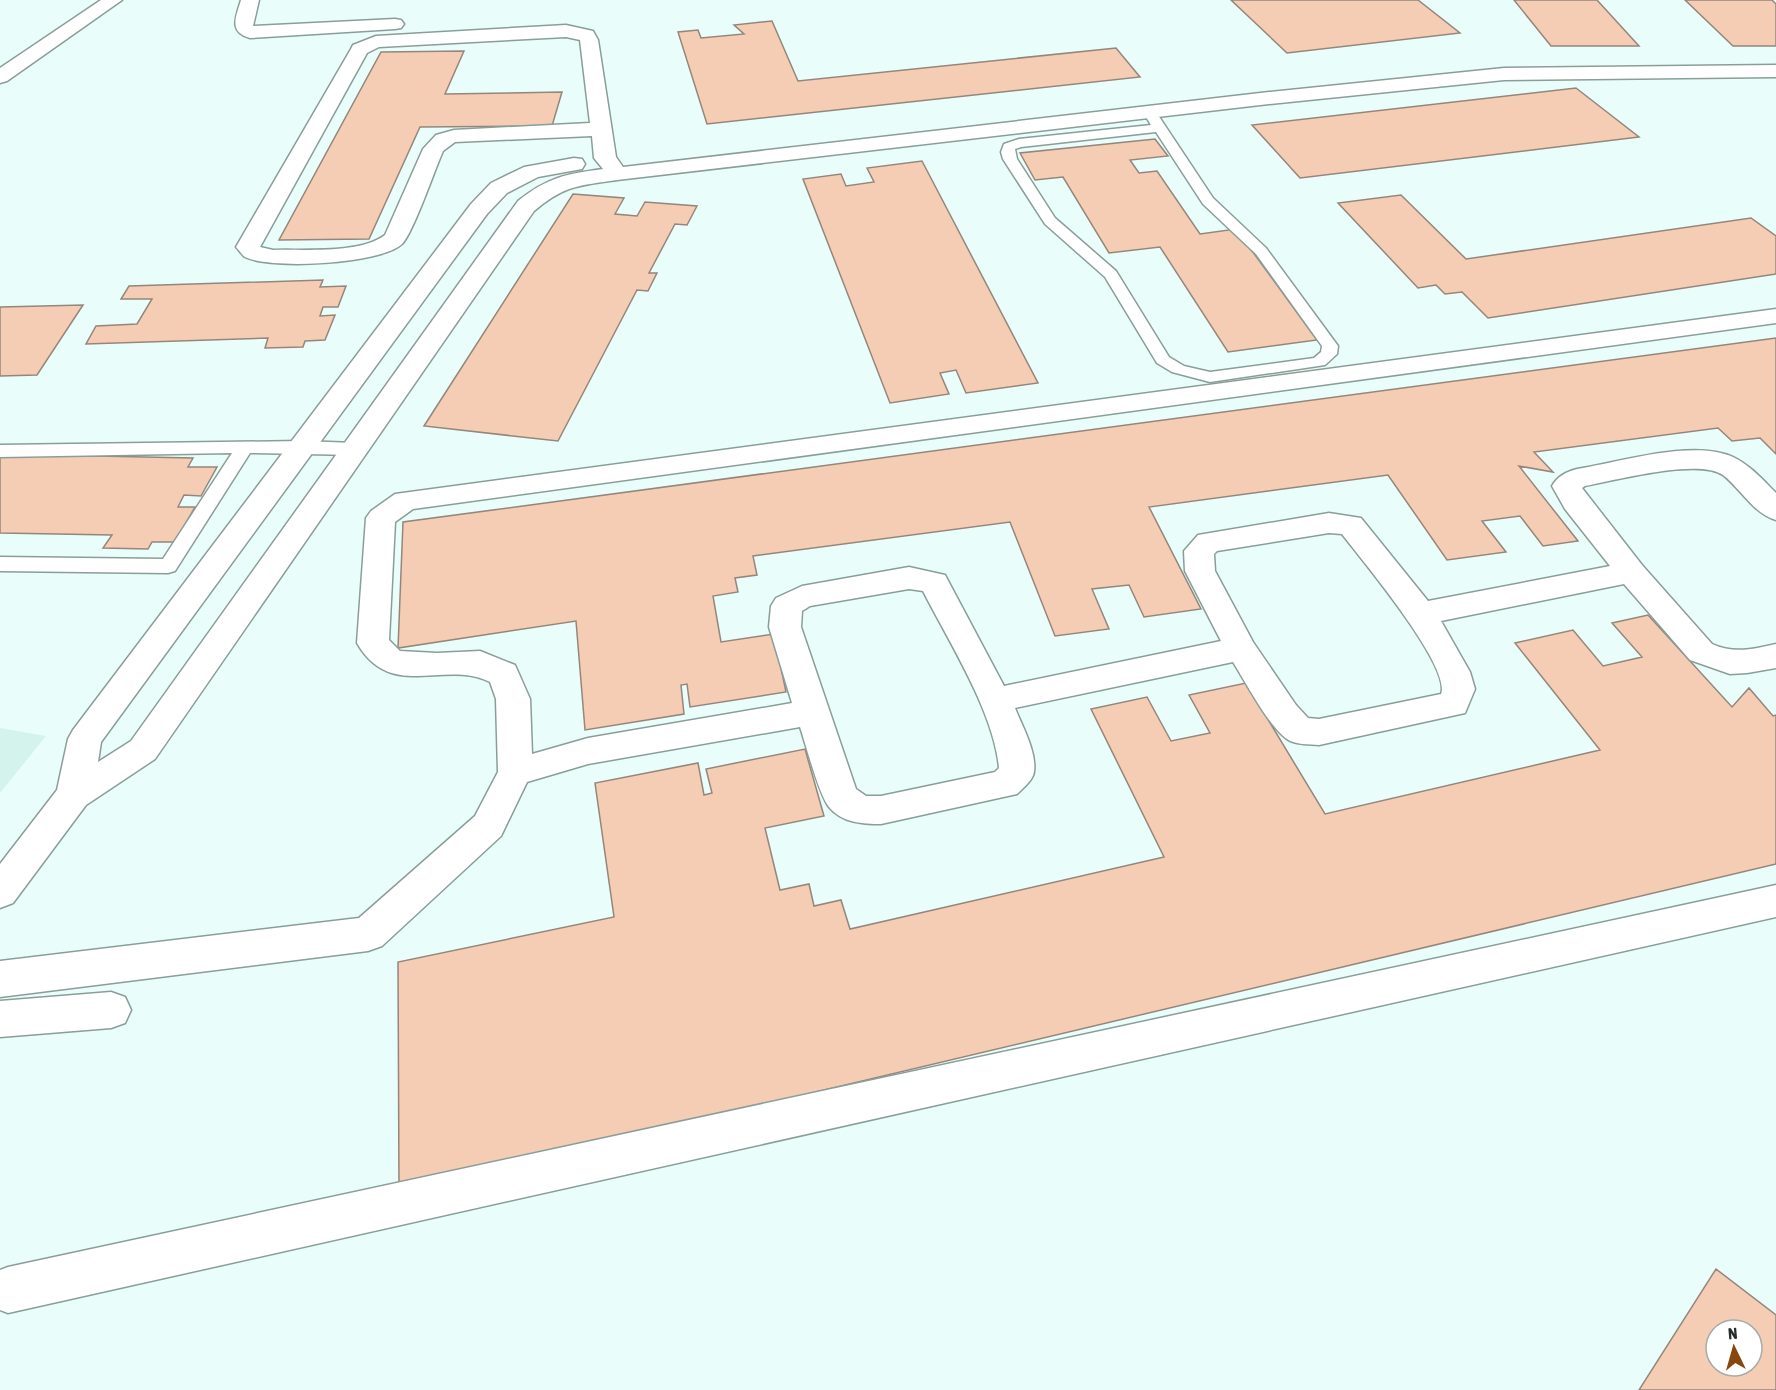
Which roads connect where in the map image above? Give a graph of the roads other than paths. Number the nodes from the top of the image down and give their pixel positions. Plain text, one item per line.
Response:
1 (84, 0) edge
2 (113, 0) edge
3 (250, 0) edge
4 (543, 14) dead end
5 (38, 30) dead end
6 (1776, 56) edge
7 (1593, 65) junction
8 (1776, 71) edge
9 (0, 77) edge
10 (1260, 92) junction
11 (1153, 120) junction
12 (602, 129) junction
13 (611, 166) junction
14 (1776, 316) edge
15 (424, 352) junction
16 (371, 355) junction
17 (302, 447) junction
18 (244, 449) junction
19 (356, 449) junction
20 (0, 451) edge
21 (1776, 510) edge
22 (0, 564) edge
23 (1631, 572) junction
24 (1421, 614) junction
25 (1241, 649) junction
26 (1776, 656) edge
27 (995, 700) junction
28 (812, 712) junction
29 (515, 772) junction
30 (74, 795) junction
31 (0, 892) edge
32 (1776, 901) edge
33 (0, 979) edge
34 (111, 1010) dead end
35 (0, 1019) edge
36 (8, 1290) dead end

1 - 5 street
2 - 9 street
3 - 4 street
6 - 7 street
7 - 8 street
7 - 10 street
10 - 11 street
10 - 13 street
11 - 11 lane
11 - 13 street
12 - 12 street
12 - 13 street
13 - 15 street
13 - 16 street
14 - 29 street
15 - 16 street
15 - 19 street
16 - 17 street
17 - 18 lane
17 - 19 lane
17 - 30 street
18 - 20 lane
18 - 22 lane
19 - 30 street
21 - 23 street
23 - 24 street
23 - 26 street
24 - 25 street
24 - 25 street
25 - 27 street
27 - 28 street
27 - 28 street
28 - 29 street
29 - 33 street
30 - 31 street
32 - 36 street
34 - 35 street

